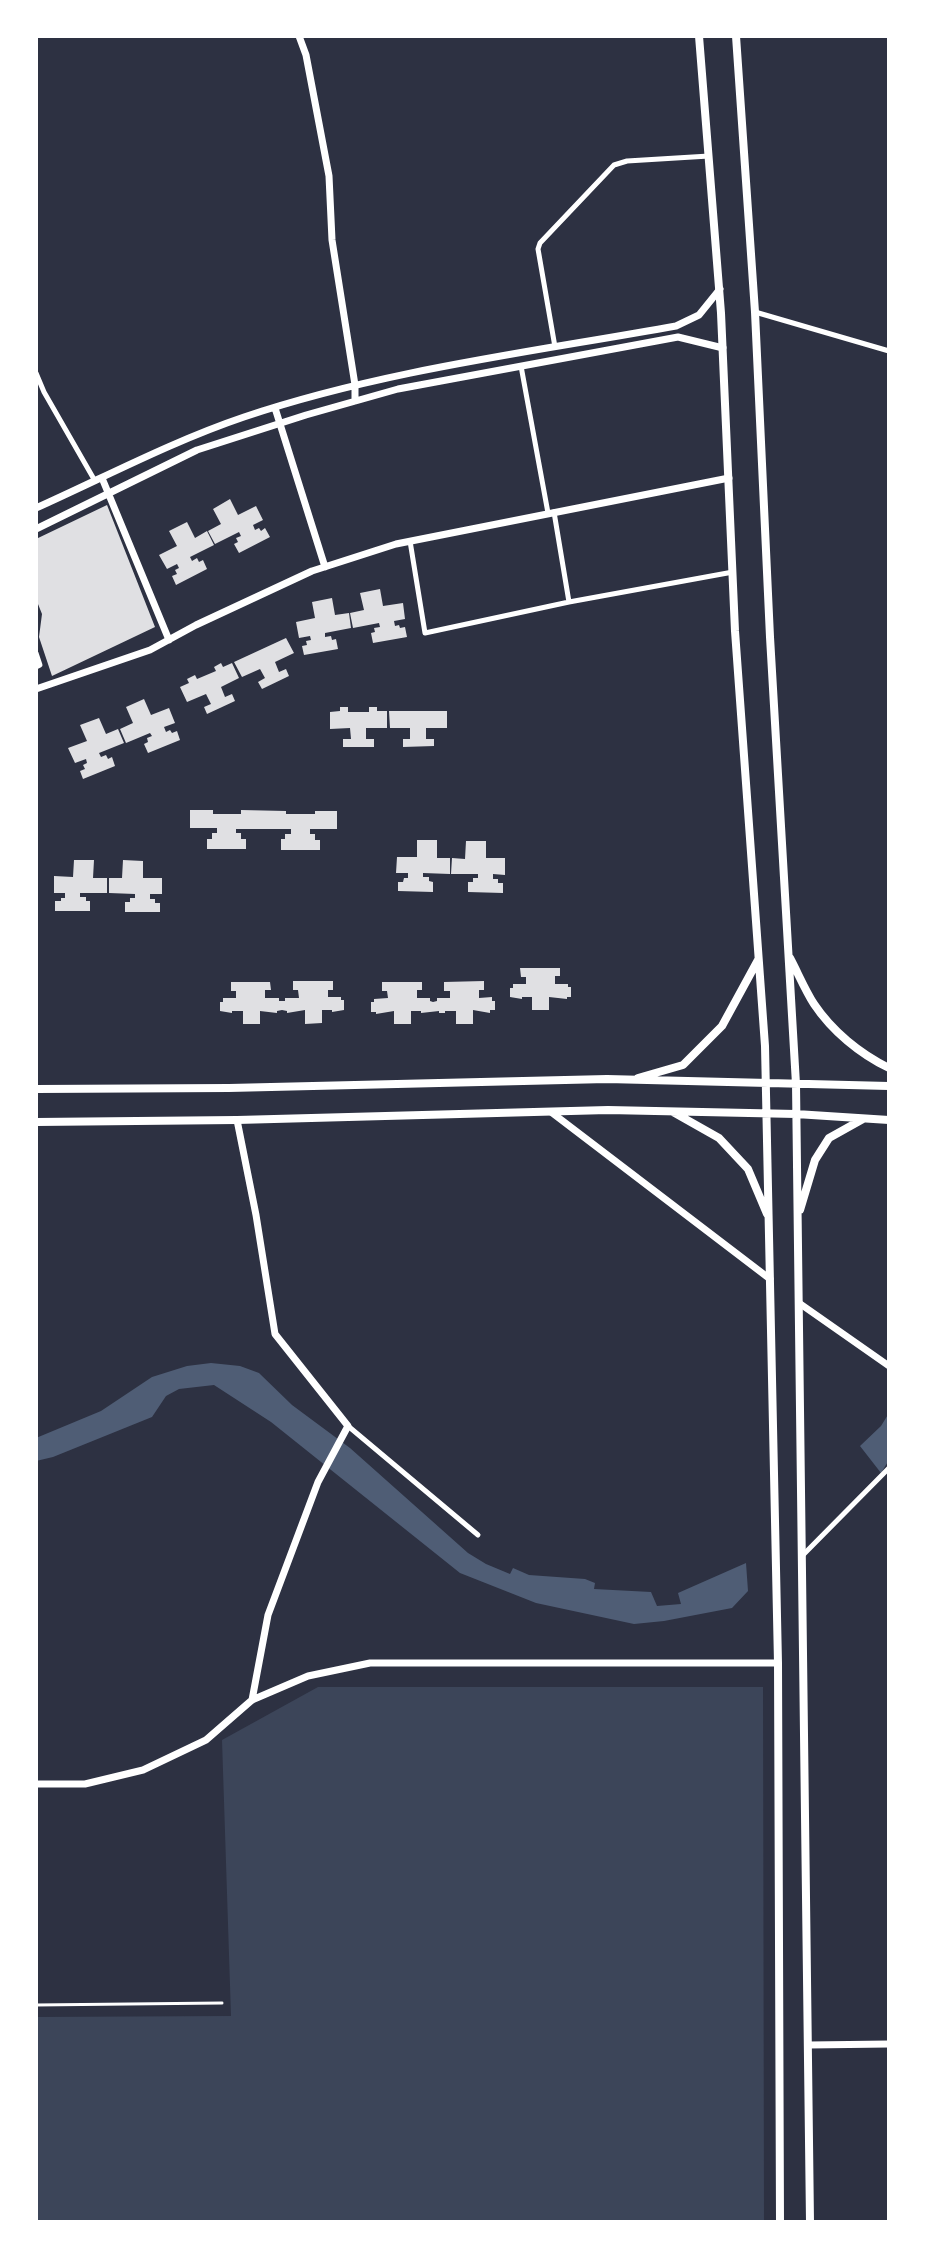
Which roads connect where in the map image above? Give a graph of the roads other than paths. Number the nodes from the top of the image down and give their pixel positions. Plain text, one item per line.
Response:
1 (299, 36) edge
2 (699, 36) edge
3 (736, 36) edge
4 (709, 156) junction
5 (720, 289) junction
6 (755, 312) junction
7 (555, 348) junction
8 (723, 348) junction
9 (889, 351) edge
10 (521, 366) junction
11 (36, 373) edge
12 (356, 385) junction
13 (356, 401) junction
14 (275, 408) junction
15 (280, 423) junction
16 (729, 478) junction
17 (98, 479) junction
18 (109, 493) junction
19 (36, 508) edge
20 (551, 513) junction
21 (36, 529) edge
22 (410, 541) junction
23 (325, 567) junction
24 (733, 572) junction
25 (569, 602) junction
26 (169, 640) junction
27 (36, 653) edge
28 (36, 666) edge
29 (36, 689) edge
30 (789, 955) junction
31 (759, 959) junction
32 (889, 1068) edge
33 (631, 1080) junction
34 (766, 1083) junction
35 (796, 1083) junction
36 (889, 1086) edge
37 (36, 1089) edge
38 (551, 1112) junction
39 (672, 1112) junction
40 (767, 1113) junction
41 (796, 1114) junction
42 (863, 1118) junction
43 (237, 1120) junction
44 (889, 1120) edge
45 (36, 1122) edge
46 (798, 1217) junction
47 (769, 1218) junction
48 (770, 1279) junction
49 (799, 1303) junction
50 (889, 1366) edge
51 (348, 1426) junction
52 (889, 1468) edge
53 (478, 1535) dead end
54 (802, 1556) junction
55 (778, 1663) junction
56 (252, 1700) junction
57 (36, 1784) edge
58 (222, 2003) dead end
59 (36, 2005) edge
60 (889, 2044) edge
61 (809, 2045) junction
62 (780, 2222) edge
63 (810, 2222) edge

1 - 12 street
2 - 4 main road
3 - 6 main road
4 - 5 main road
4 - 7 street
5 - 7 street
5 - 8 main road
6 - 9 street
6 - 30 main road
7 - 12 street
8 - 10 street
8 - 16 main road
10 - 13 street
10 - 20 street
11 - 17 street
12 - 13 street
12 - 14 street
13 - 15 street
14 - 15 street
14 - 17 street
15 - 18 street
15 - 23 street
16 - 20 street
16 - 24 main road
17 - 18 street
17 - 19 street
18 - 21 street
18 - 26 street
20 - 22 street
20 - 25 street
22 - 23 street
22 - 25 street
23 - 26 street
24 - 25 street
24 - 31 main road
26 - 29 street
27 - 28 street
30 - 32 main road
30 - 35 main road
31 - 33 main road
31 - 34 main road
33 - 34 main road
33 - 37 main road
34 - 35 main road
34 - 40 main road
35 - 36 main road
35 - 41 main road
38 - 39 main road
38 - 43 main road
38 - 48 street
39 - 40 main road
39 - 47 main road
40 - 41 main road
40 - 47 main road
41 - 42 main road
41 - 46 main road
42 - 44 main road
42 - 46 main road
43 - 45 main road
43 - 51 street
46 - 49 main road
47 - 48 main road
48 - 55 main road
49 - 50 street
49 - 54 main road
51 - 53 street
51 - 56 street
52 - 54 street
54 - 61 main road
55 - 56 street
55 - 62 main road
56 - 57 street
58 - 59 lane
60 - 61 street
61 - 63 main road

